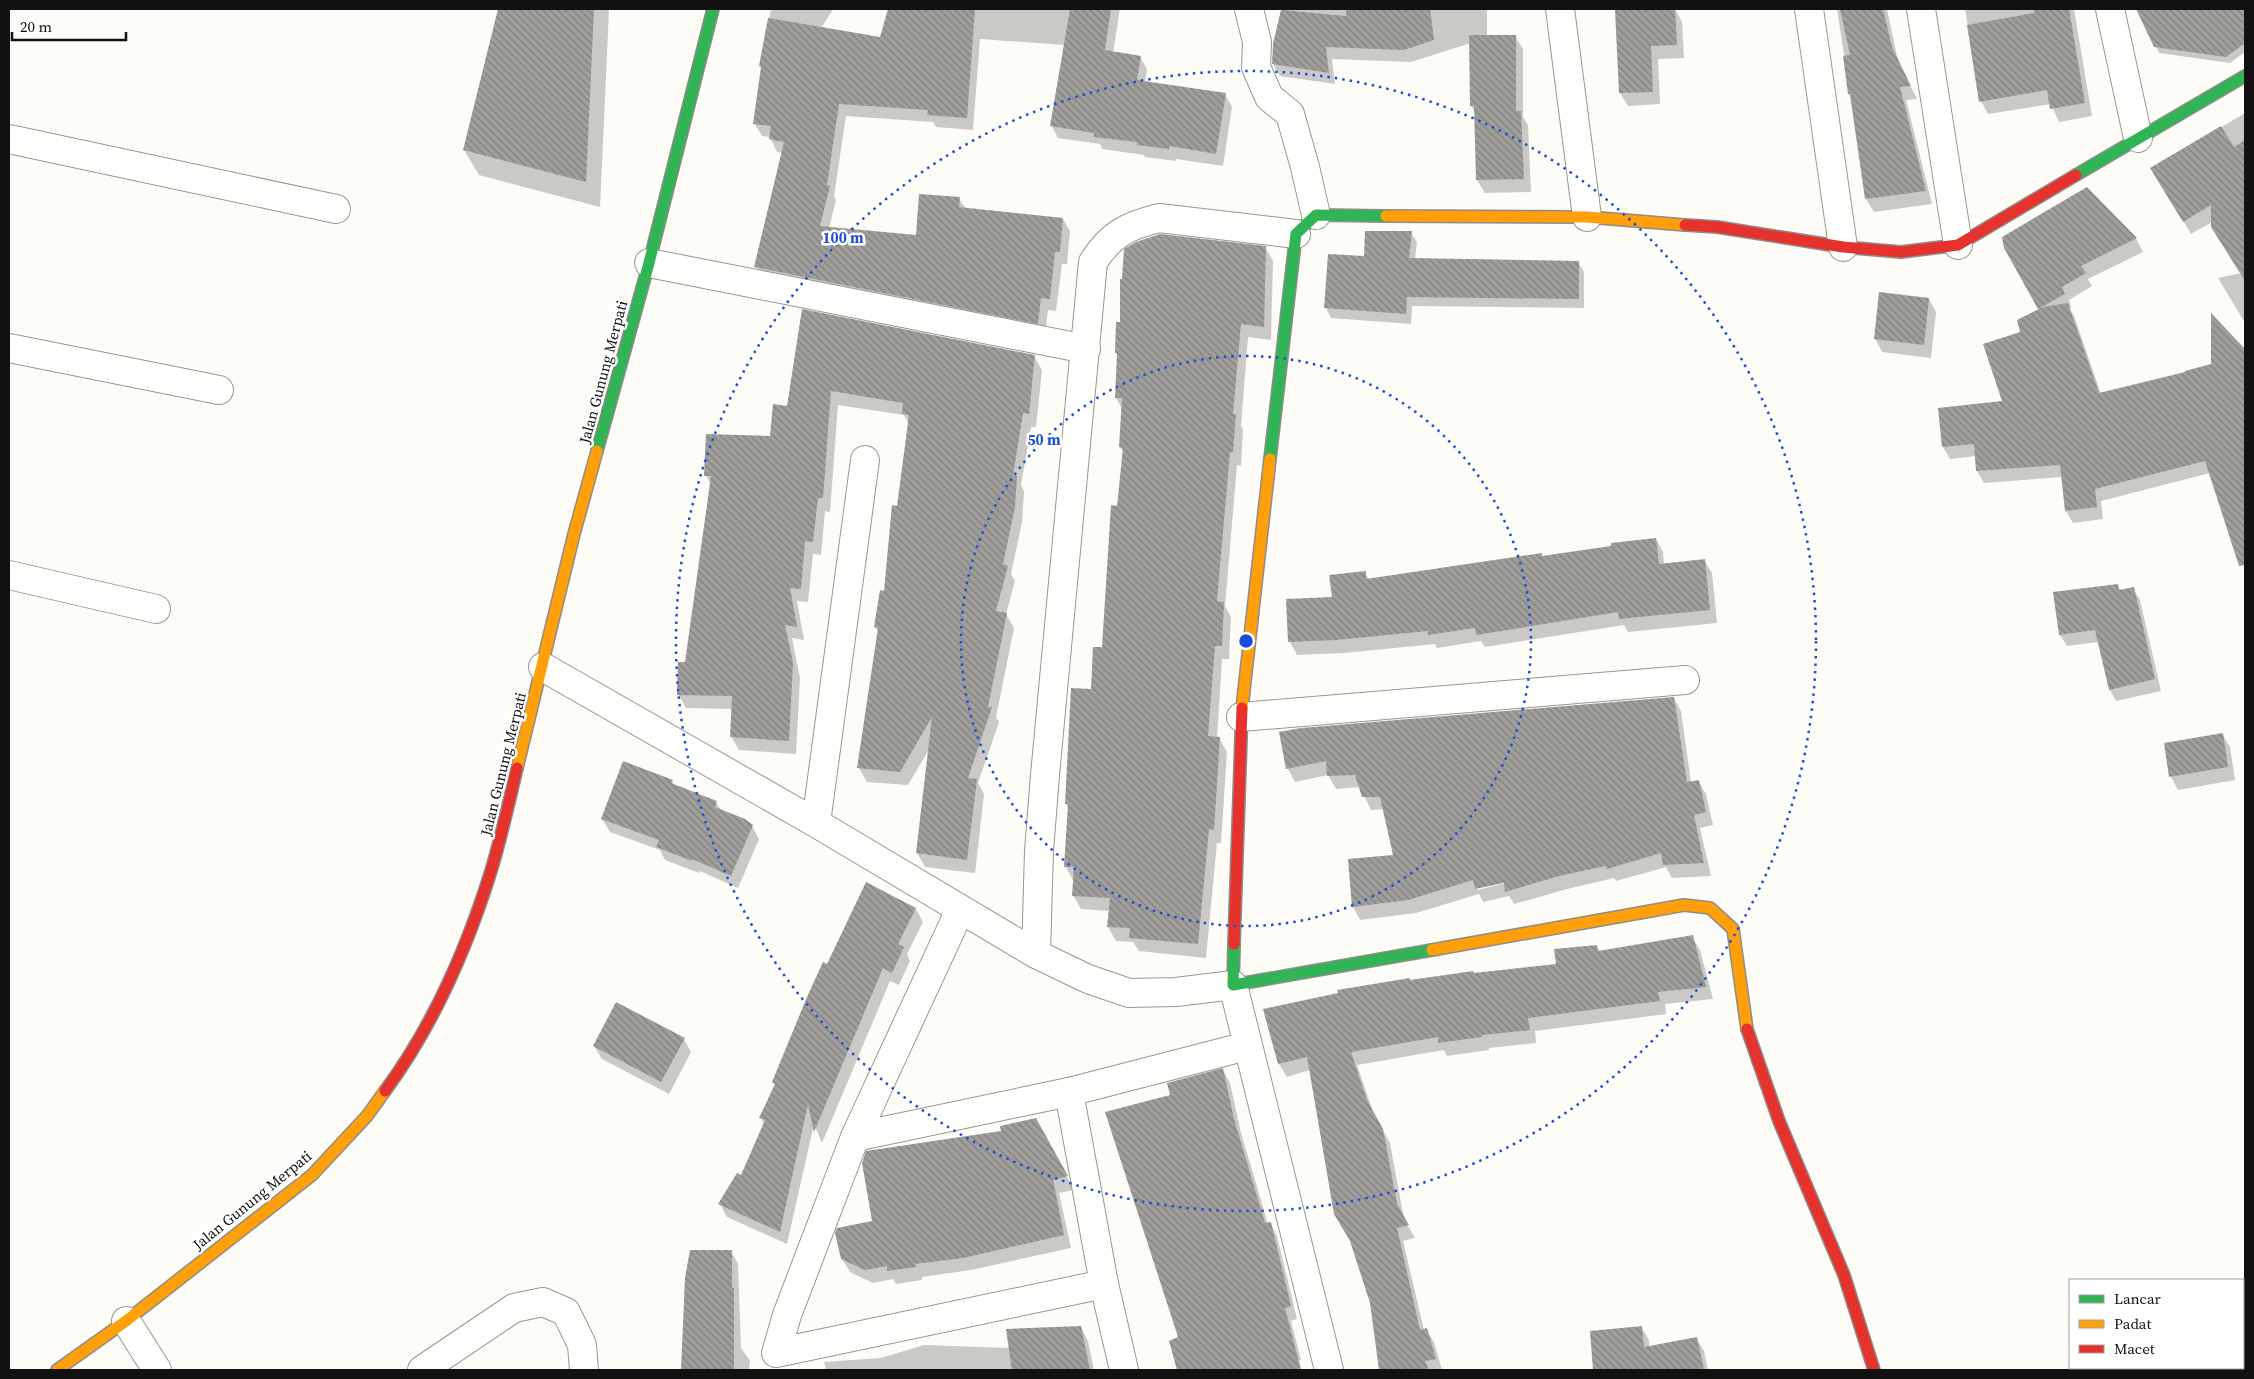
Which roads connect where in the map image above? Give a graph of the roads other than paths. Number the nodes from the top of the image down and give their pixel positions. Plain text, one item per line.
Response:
1 (713, 9) edge
2 (1249, 9) edge
3 (1560, 9) edge
4 (1809, 9) edge
5 (1921, 9) edge
6 (2110, 9) edge
7 (2245, 76) edge
8 (2138, 138) junction
9 (9, 139) edge
10 (336, 210) dead end
11 (1316, 215) junction
12 (1587, 217) junction
13 (1296, 234) junction
14 (1958, 245) junction
15 (1843, 247) junction
16 (648, 263) junction
17 (9, 348) edge
18 (1086, 350) junction
19 (219, 390) dead end
20 (864, 460) dead end
21 (9, 576) edge
22 (156, 609) dead end
23 (543, 667) junction
24 (1686, 680) dead end
25 (1241, 717) junction
26 (816, 823) junction
27 (960, 910) junction
28 (1036, 954) junction
29 (1233, 985) junction
30 (1246, 1046) junction
31 (1069, 1092) junction
32 (855, 1137) junction
33 (1104, 1284) junction
34 (126, 1322) junction
35 (775, 1362) edge
36 (57, 1370) edge
37 (157, 1370) edge
38 (422, 1370) edge
39 (584, 1370) edge
40 (1124, 1370) edge
41 (1329, 1370) edge
42 (1874, 1370) edge

1 - 16 street, Jalan Gunung Merpati
2 - 11 street
3 - 12 street
4 - 15 street
5 - 14 street
6 - 8 street
7 - 8 street
8 - 14 street
9 - 10 street
11 - 12 street
11 - 13 street
12 - 15 street
13 - 18 street
13 - 25 street
14 - 15 street
16 - 18 street
16 - 23 street, Jalan Gunung Merpati
17 - 19 street
18 - 28 street
20 - 26 street
21 - 22 street
23 - 26 street
23 - 34 street, Jalan Gunung Merpati
24 - 25 street
25 - 29 street
26 - 27 street
27 - 28 street
27 - 32 street
28 - 29 street
29 - 30 street
29 - 42 street
30 - 31 street
30 - 41 street
31 - 32 street
31 - 33 street
32 - 35 street
33 - 35 street
33 - 40 street
34 - 36 street, Jalan Gunung Merpati
34 - 37 street
38 - 39 street

